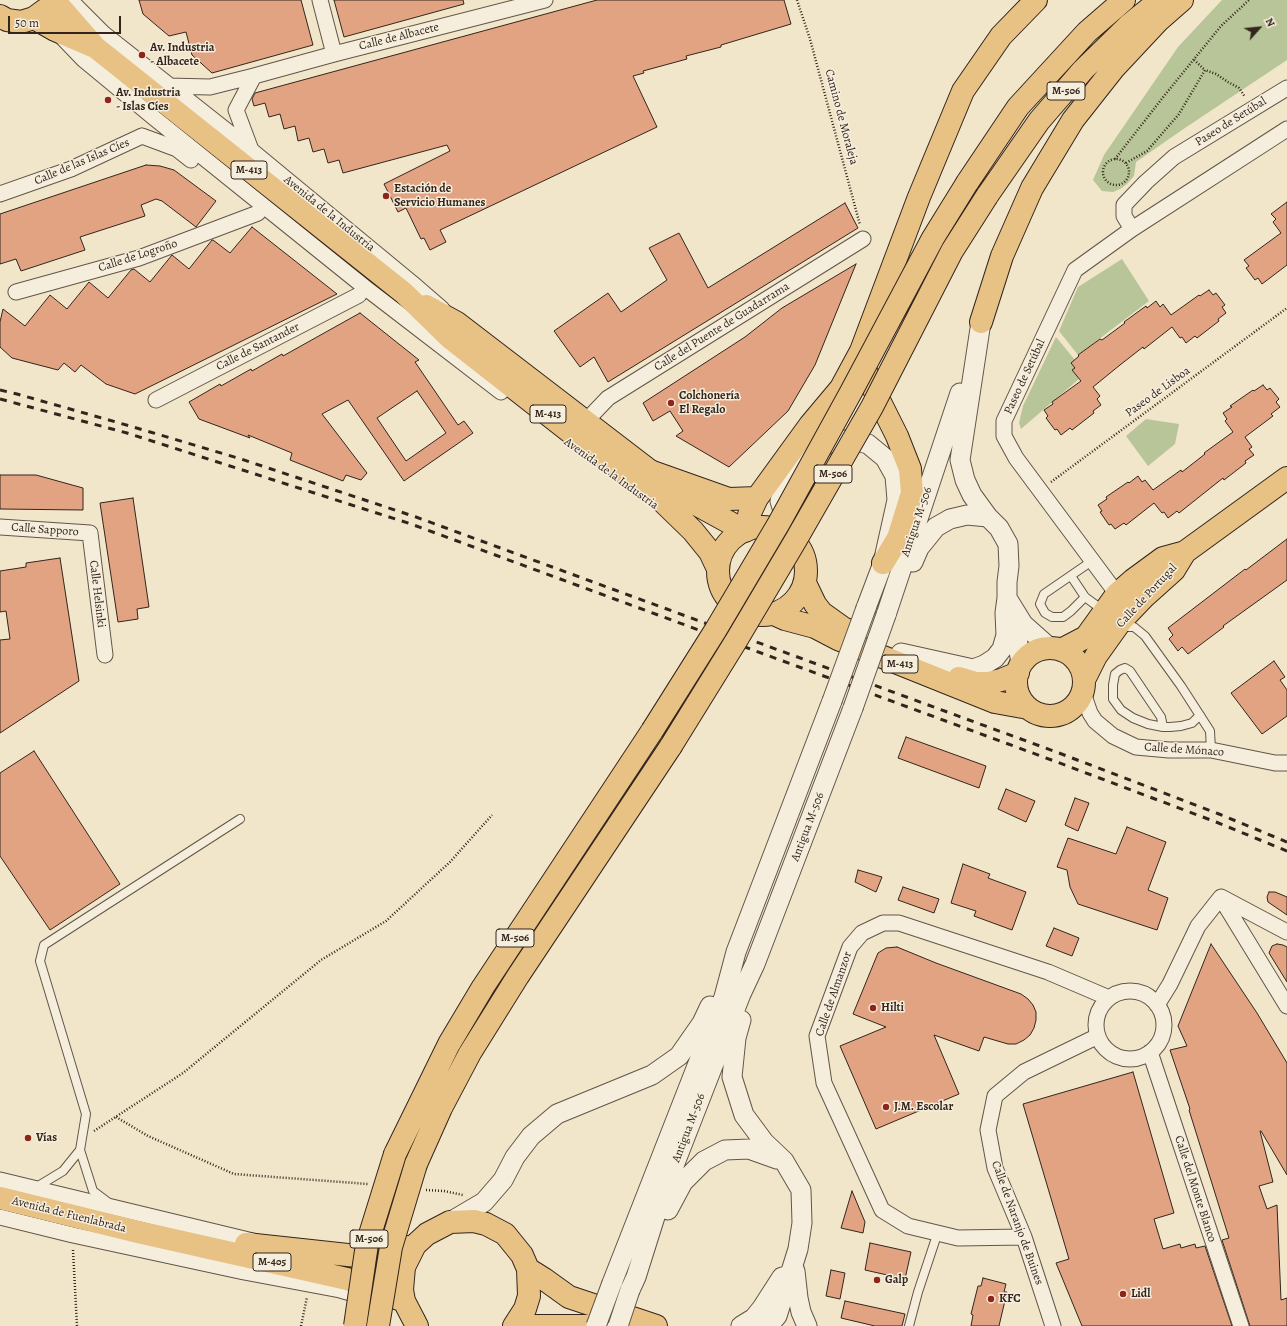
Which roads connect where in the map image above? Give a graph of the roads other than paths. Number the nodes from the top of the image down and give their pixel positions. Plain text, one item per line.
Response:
1 (51, 0) edge
2 (54, 0) edge
3 (70, 0) edge
4 (320, 0) edge
5 (545, 0) edge
6 (1036, 0) edge
7 (1124, 0) edge
8 (1160, 0) edge
9 (1182, 0) edge
10 (0, 16) edge
11 (34, 18) junction
12 (55, 30) junction
13 (95, 47) junction
14 (334, 54) junction
15 (254, 76) junction
16 (168, 86) junction
17 (1287, 88) edge
18 (153, 117) junction
19 (1287, 130) edge
20 (142, 136) junction
21 (251, 150) junction
22 (0, 194) edge
23 (258, 213) junction
24 (1132, 228) junction
25 (863, 240) road end
26 (16, 292) dead end
27 (404, 293) junction
28 (359, 295) junction
29 (981, 322) junction
30 (457, 323) junction
31 (861, 351) junction
32 (511, 399) junction
33 (156, 400) dead end
34 (585, 422) junction
35 (650, 471) junction
36 (1287, 478) edge
37 (757, 498) junction
38 (988, 517) junction
39 (0, 528) edge
40 (746, 530) junction
41 (693, 532) junction
42 (90, 533) joint
43 (793, 540) junction
44 (1185, 552) junction
45 (1092, 561) junction
46 (883, 563) junction
47 (718, 569) junction
48 (1071, 576) junction
49 (805, 583) junction
50 (1117, 594) junction
51 (1085, 597) junction
52 (1006, 605) junction
53 (774, 614) junction
54 (886, 615) junction
55 (1114, 620) junction
56 (1056, 649) junction
57 (901, 653) junction
58 (105, 655) dead end
59 (1019, 668) junction
60 (1083, 686) junction
61 (1028, 708) junction
62 (1200, 715) junction
63 (1163, 727) junction
64 (1211, 750) junction
65 (1287, 763) edge
66 (240, 819) dead end
67 (1221, 897) junction
68 (1287, 932) edge
69 (736, 952) junction
70 (756, 964) junction
71 (1110, 998) junction
72 (1157, 1005) junction
73 (1287, 1006) edge
74 (1098, 1036) junction
75 (1150, 1052) junction
76 (80, 1150) junction
77 (784, 1162) junction
78 (0, 1180) edge
79 (34, 1188) junction
80 (0, 1198) edge
81 (114, 1207) junction
82 (0, 1217) edge
83 (450, 1222) junction
84 (138, 1232) junction
85 (938, 1232) junction
86 (1024, 1237) junction
87 (415, 1245) junction
88 (277, 1247) junction
89 (794, 1261) junction
90 (528, 1269) junction
91 (633, 1284) junction
92 (410, 1312) edge
93 (355, 1326) edge
94 (378, 1326) edge
95 (514, 1326) edge
96 (534, 1326) edge
97 (591, 1326) edge
98 (596, 1326) edge
99 (618, 1326) edge
100 (656, 1326) edge
101 (741, 1326) edge
102 (768, 1326) edge
103 (806, 1326) edge
104 (909, 1326) edge
105 (1053, 1326) edge
106 (1241, 1326) edge

1 - 11 main road
2 - 13 main road, Avenida de la Industria / M-413
3 - 16 street, Avenida de la Industria
4 - 14 street
5 - 14 street, Calle de Albacete
6 - 31 main road
7 - 93 main road, M-506, bridge
8 - 94 main road, M-506, bridge
9 - 29 main road
10 - 11 main road
11 - 12 main road, Avenida de la Industria / M-413
12 - 13 main road, Avenida de la Industria / M-413
12 - 18 street, Avenida de la Industria
13 - 27 main road, Avenida de la Industria / M-413
14 - 15 street, Calle de Albacete
15 - 16 street, Calle de Albacete
15 - 21 street
16 - 21 street, Avenida de la Industria
17 - 24 street, Paseo de Setúbal
18 - 20 street
18 - 32 street, Avenida de la Industria
19 - 24 street, Paseo de Setúbal
20 - 22 street, Calle de las Islas Cíes
20 - 23 street, Avenida de la Industria
21 - 30 street, Avenida de la Industria
23 - 26 street, Calle de Logroño
23 - 28 street, Avenida de la Industria
24 - 45 street, Paseo de Setúbal
25 - 34 street, Calle del Puente de Guadarrama
27 - 30 main road, M-413
27 - 41 main road, M-413
28 - 32 street, Avenida de la Industria
28 - 33 street, Calle de Santander
29 - 38 street
29 - 54 street, Antigua M-506
30 - 34 main road, M-413
31 - 37 main road
31 - 46 main road
32 - 41 street, Avenida de la Industria
34 - 35 main road, M-413
35 - 37 main road
35 - 40 main road, M-413
36 - 44 main road, Calle de Portugal
37 - 40 main road
38 - 52 street
38 - 54 street
39 - 42 street, Calle Sapporo
40 - 43 main road, M-413
40 - 47 main road, M-413
41 - 47 main road, M-413
42 - 58 street, Calle Helsinki
43 - 46 street, Antigua M-506
43 - 49 main road, M-413
44 - 50 main road, Calle de Portugal
44 - 55 main road, Calle de Portugal
45 - 48 lane
45 - 50 street, Paseo de Setúbal
46 - 69 street, Antigua M-506, bridge
47 - 53 main road, M-413
48 - 51 lane
48 - 51 lane
49 - 53 main road
49 - 57 main road, M-413
50 - 55 main road, Calle de Portugal
51 - 55 lane
52 - 56 street
52 - 57 street
52 - 59 street
53 - 61 main road, M-413
54 - 70 street, Antigua M-506, bridge
55 - 56 main road, Calle de Portugal
55 - 60 main road, Calle de Portugal
55 - 62 lane
56 - 59 main road, M-413
56 - 60 main road
57 - 59 main road, M-413
59 - 61 main road
60 - 61 main road, M-413
60 - 64 street, Calle de Mónaco
62 - 63 lane
62 - 64 lane
63 - 63 lane
64 - 65 street, Calle de Mónaco
66 - 76 lane
67 - 68 street
67 - 72 street
67 - 73 street
69 - 83 street
69 - 98 street, Antigua M-506, bridge
70 - 77 street
70 - 91 street, Antigua M-506
71 - 72 street
71 - 74 street
71 - 85 street, Calle de Almanzor
72 - 75 street
74 - 75 street
74 - 86 street, Calle de Naranjo de Buines
75 - 106 street, Calle del Monte Blanco
76 - 79 lane
76 - 81 lane
77 - 89 street
77 - 91 street
78 - 79 street
79 - 81 street
80 - 84 main road, Avenida de Fuenlabrada / M-405
81 - 88 street
82 - 92 street
83 - 87 main road, M-405
83 - 90 main road, M-405
84 - 88 main road, M-405
84 - 92 main road, M-405
85 - 86 street, Calle de Almanzor
85 - 104 lane
86 - 105 street, Calle de Naranjo de Buines
87 - 88 main road, M-405
87 - 92 main road, M-405
89 - 101 street
89 - 102 street
89 - 103 street
90 - 95 main road, M-405
90 - 100 main road
91 - 99 street, Antigua M-506, bridge
96 - 97 main road

